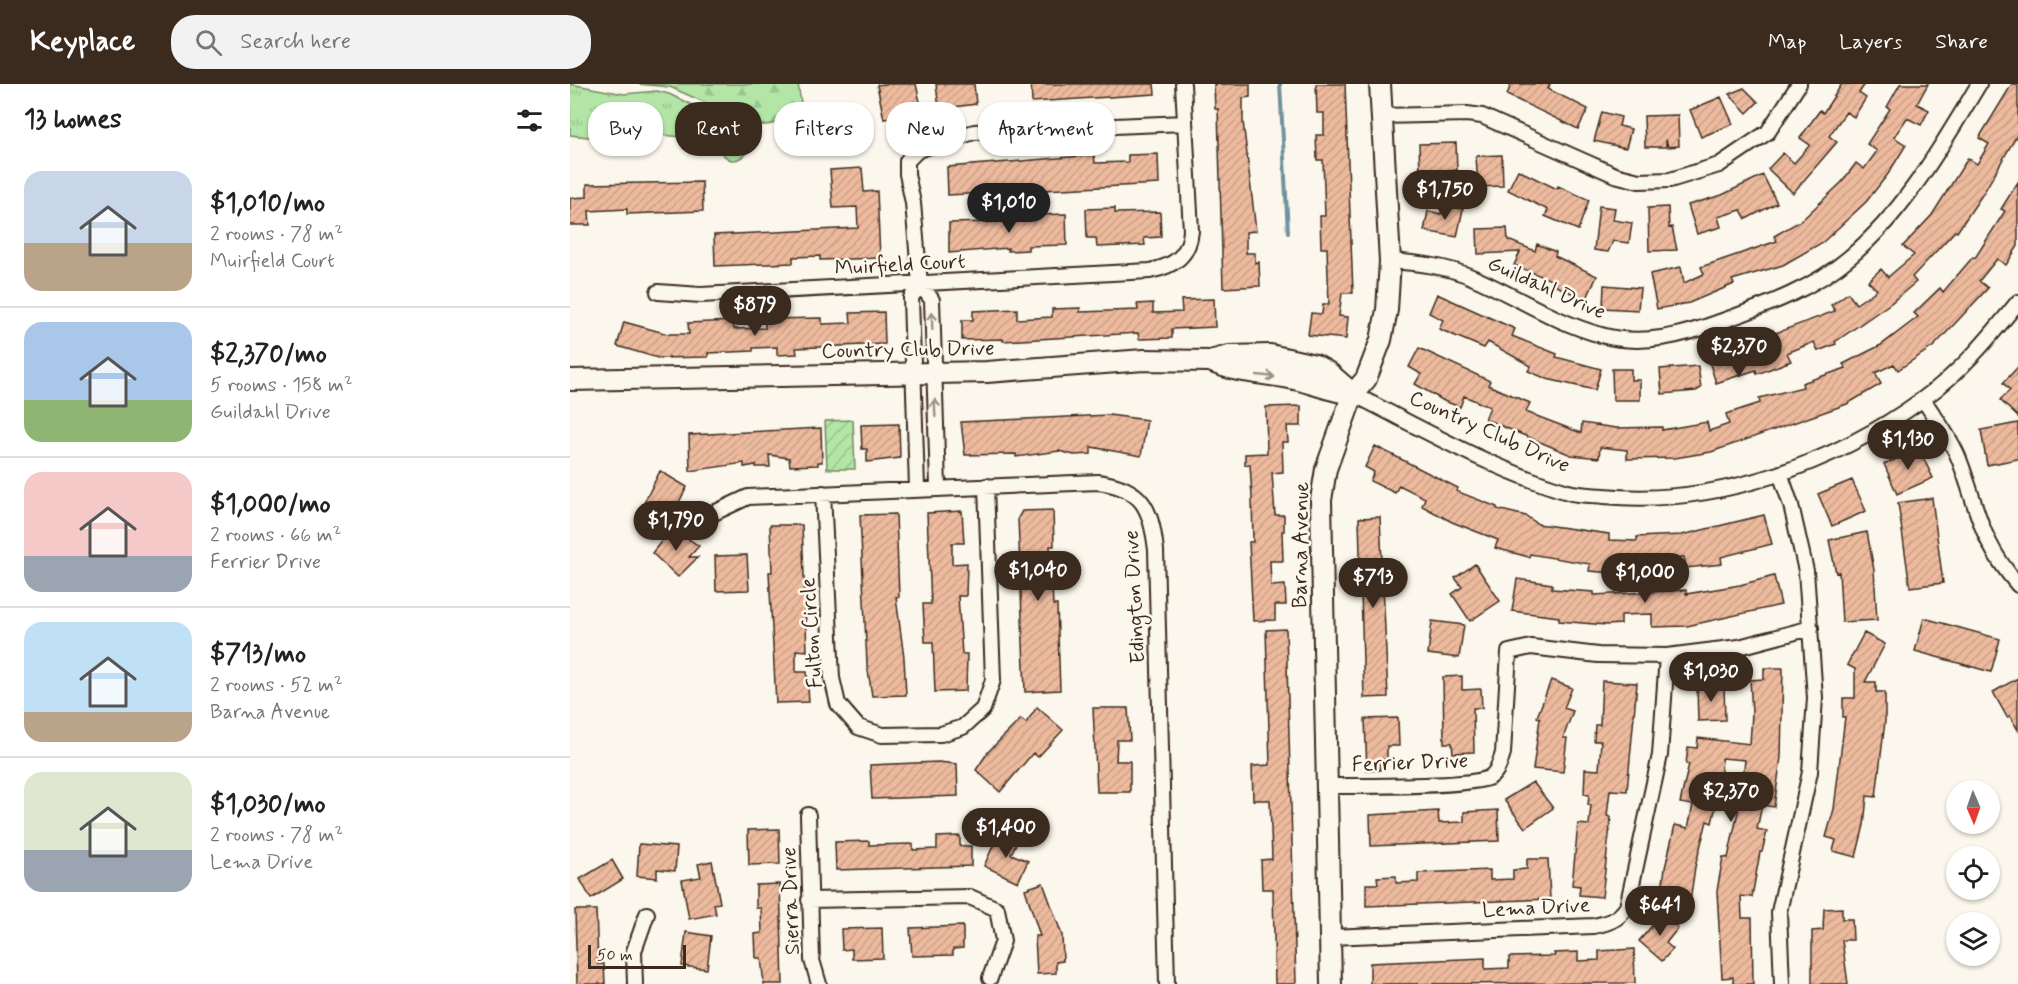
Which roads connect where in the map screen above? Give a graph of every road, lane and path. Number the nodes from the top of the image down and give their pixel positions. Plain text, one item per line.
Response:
1 (1183, 84) edge
2 (1380, 84) edge
3 (1799, 84) edge
4 (1979, 84) edge
5 (1382, 116) junction
6 (1185, 123) junction
7 (1390, 261) junction
8 (920, 284) junction
9 (658, 292) dead end
10 (2018, 302) edge
11 (934, 367) junction
12 (913, 374) junction
13 (570, 380) edge
14 (1353, 394) junction
15 (1923, 399) junction
16 (937, 443) junction
17 (916, 444) junction
18 (1780, 473) junction
19 (986, 486) junction
20 (938, 487) junction
21 (916, 488) junction
22 (823, 493) junction
23 (716, 512) dead end
24 (2018, 585) edge
25 (1811, 628) junction
26 (1667, 656) junction
27 (1327, 786) junction
28 (808, 815) dead end
29 (809, 900) junction
30 (647, 914) dead end
31 (1330, 937) junction
32 (990, 978) dead end
33 (635, 984) edge
34 (819, 984) edge
35 (1167, 984) edge
36 (1331, 984) edge
37 (1782, 984) edge

1 - 6 street, Muirfield Court
2 - 5 street, Barna Avenue
3 - 5 street
4 - 7 street, Guildahl Drive
5 - 7 street, Barna Avenue
6 - 8 street, Muirfield Court
6 - 8 street
7 - 14 street, Barna Avenue
8 - 9 street, Muirfield Court
11 -> 8 street
8 - 12 street
10 - 15 street, Country Club Drive
11 - 12 street, Country Club Drive
11 - 14 street, Country Club Drive
16 -> 11 street
12 - 13 street, Country Club Drive
12 - 17 street
14 - 18 street, Country Club Drive
14 - 27 street, Barna Avenue
15 - 18 street, Country Club Drive
15 - 24 street
16 - 17 street
16 - 20 street
17 - 21 street
18 - 25 street
19 - 20 street, Edington Drive
19 - 22 street, Fulton Circle
19 - 35 street, Edington Drive
20 - 21 street, Edington Drive
21 - 22 street, Edington Drive
22 - 23 street, Edington Drive
25 - 26 street, Ferrier Drive
25 - 37 street
26 - 27 street, Ferrier Drive
26 - 31 street, Lema Drive
27 - 31 street, Barna Avenue
28 - 29 street, Sierra Drive
29 - 32 street
29 - 34 street, Sierra Drive
30 - 33 street
31 - 36 street, Barna Avenue

